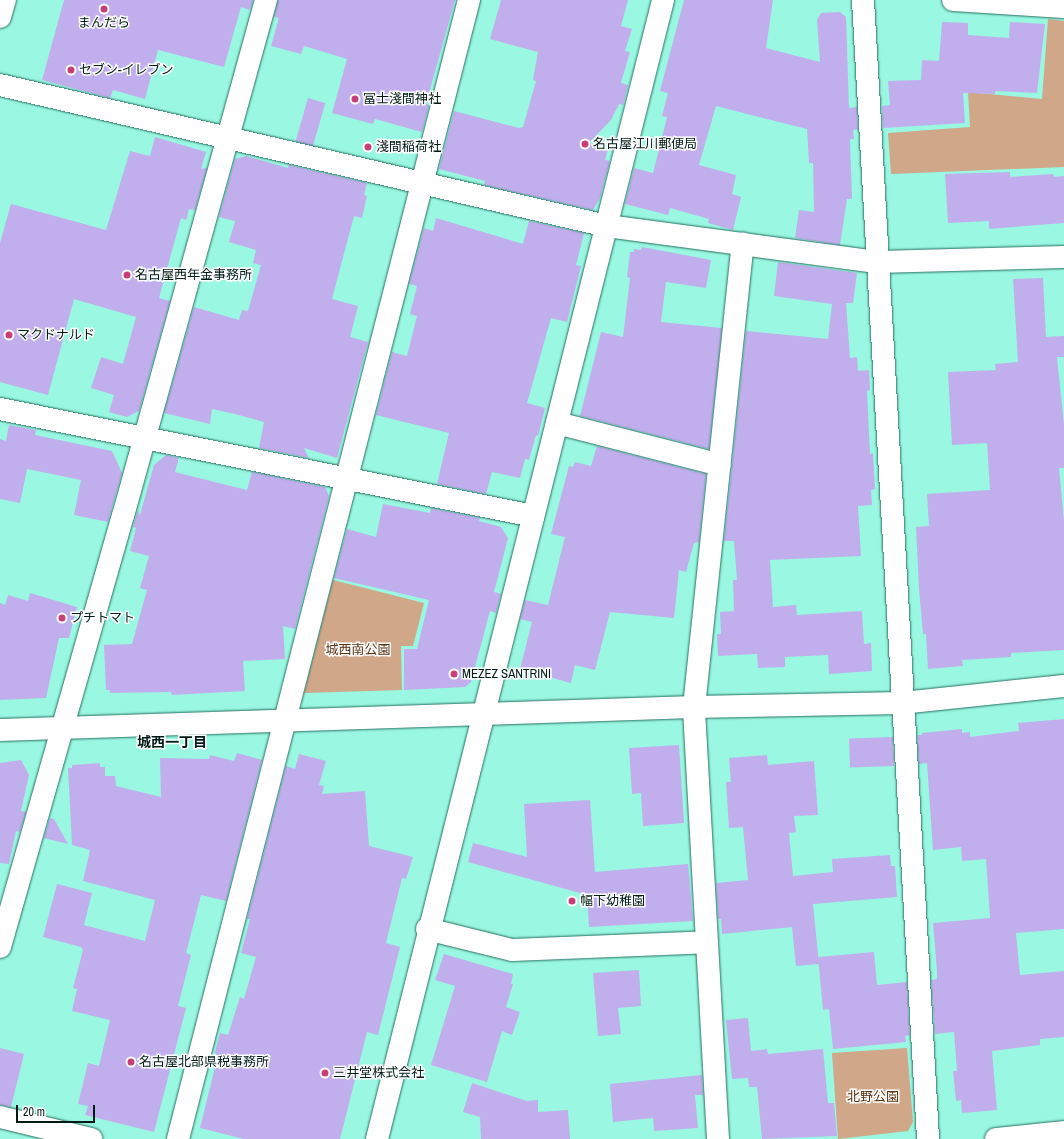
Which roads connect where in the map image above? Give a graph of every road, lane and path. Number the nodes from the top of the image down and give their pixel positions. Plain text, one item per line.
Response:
1 (5, 0) edge
2 (266, 0) edge
3 (469, 0) edge
4 (663, 0) edge
5 (863, 0) edge
6 (953, 0) edge
7 (1064, 7) edge
8 (0, 17) edge
9 (0, 85) edge
10 (226, 138) junction
11 (421, 183) junction
12 (607, 226) junction
13 (743, 244) junction
14 (1064, 257) edge
15 (877, 262) junction
16 (0, 409) edge
17 (557, 423) junction
18 (144, 439) junction
19 (720, 465) junction
20 (346, 478) junction
21 (534, 516) junction
22 (1064, 686) edge
23 (902, 703) junction
24 (694, 707) junction
25 (484, 715) junction
26 (286, 722) junction
27 (64, 727) junction
28 (0, 730) edge
29 (428, 929) junction
30 (707, 942) junction
31 (0, 947) edge
32 (0, 1117) edge
33 (1064, 1132) edge
34 (91, 1139) edge
35 (178, 1139) edge
36 (377, 1139) edge
37 (718, 1139) edge
38 (928, 1139) edge
39 (996, 1139) edge

1 - 8 main road
2 - 10 main road
3 - 11 main road
4 - 12 main road
5 - 15 main road
6 - 7 main road
9 - 10 main road
10 - 11 main road
10 - 18 main road
11 - 12 main road
11 - 20 main road
12 - 13 main road
12 - 17 main road
13 - 15 main road
13 - 19 main road
14 - 15 main road
15 - 23 main road
16 - 18 main road
17 - 19 main road
17 - 21 main road
18 - 20 main road
18 - 27 main road
19 - 24 main road
20 - 21 main road
20 - 26 main road
21 - 25 main road
22 - 23 main road
23 - 24 main road
23 - 38 main road
24 - 25 main road
24 - 30 main road
25 - 26 main road
25 - 29 main road
26 - 27 main road
26 - 35 main road
27 - 28 main road
27 - 31 main road
29 - 30 main road
29 - 36 main road
30 - 37 main road
32 - 34 main road
33 - 39 main road

